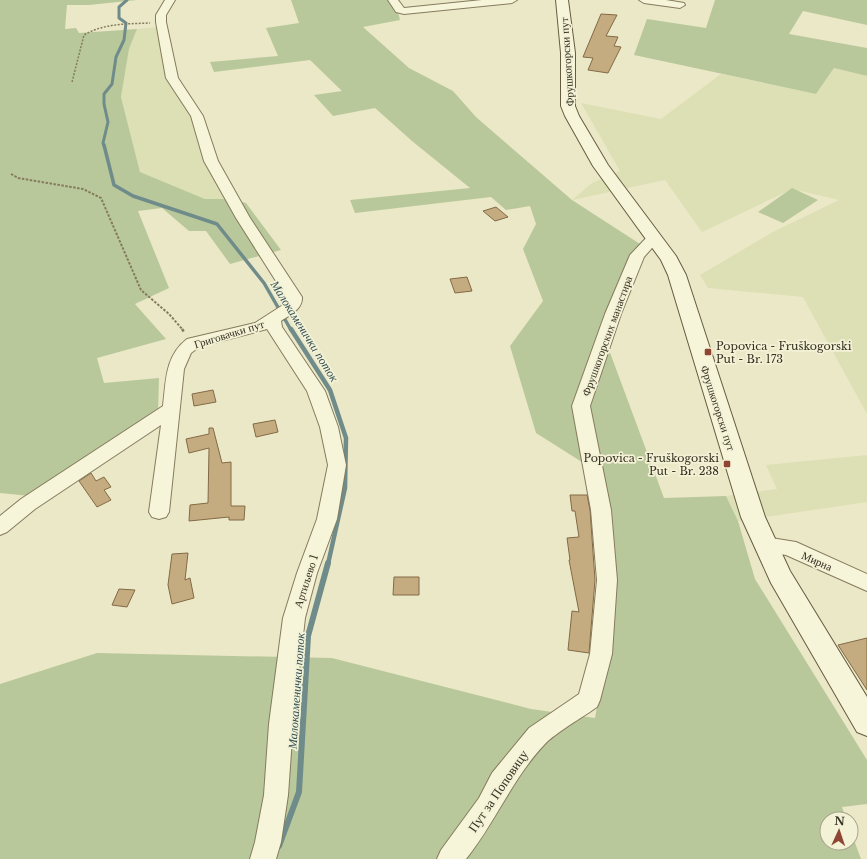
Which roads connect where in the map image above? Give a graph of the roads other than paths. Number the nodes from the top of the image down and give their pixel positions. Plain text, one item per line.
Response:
1 (170, 0) edge
2 (393, 0) edge
3 (512, 0) edge
4 (562, 0) edge
5 (644, 0) edge
6 (680, 5) dead end
7 (653, 239) junction
8 (273, 319) junction
9 (170, 410) junction
10 (159, 512) dead end
11 (0, 527) edge
12 (765, 546) junction
13 (867, 583) edge
14 (589, 700) joint
15 (867, 723) edge
16 (263, 859) edge
17 (450, 859) edge

1 - 8 street, Григовачки пут
2 - 3 street
4 - 7 street, Фрушкогорски пут
5 - 6 street
7 - 12 street, Фрушкогорски пут
7 - 14 street, Фрушкогорских манастира
8 - 9 street, Григовачки пут
8 - 16 street, Артиљево 1
9 - 10 street, Григовачки пут
9 - 11 street
12 - 13 street, Мирна
12 - 15 street, Фрушкогорски пут
14 - 17 street, Пут за Поповицу

